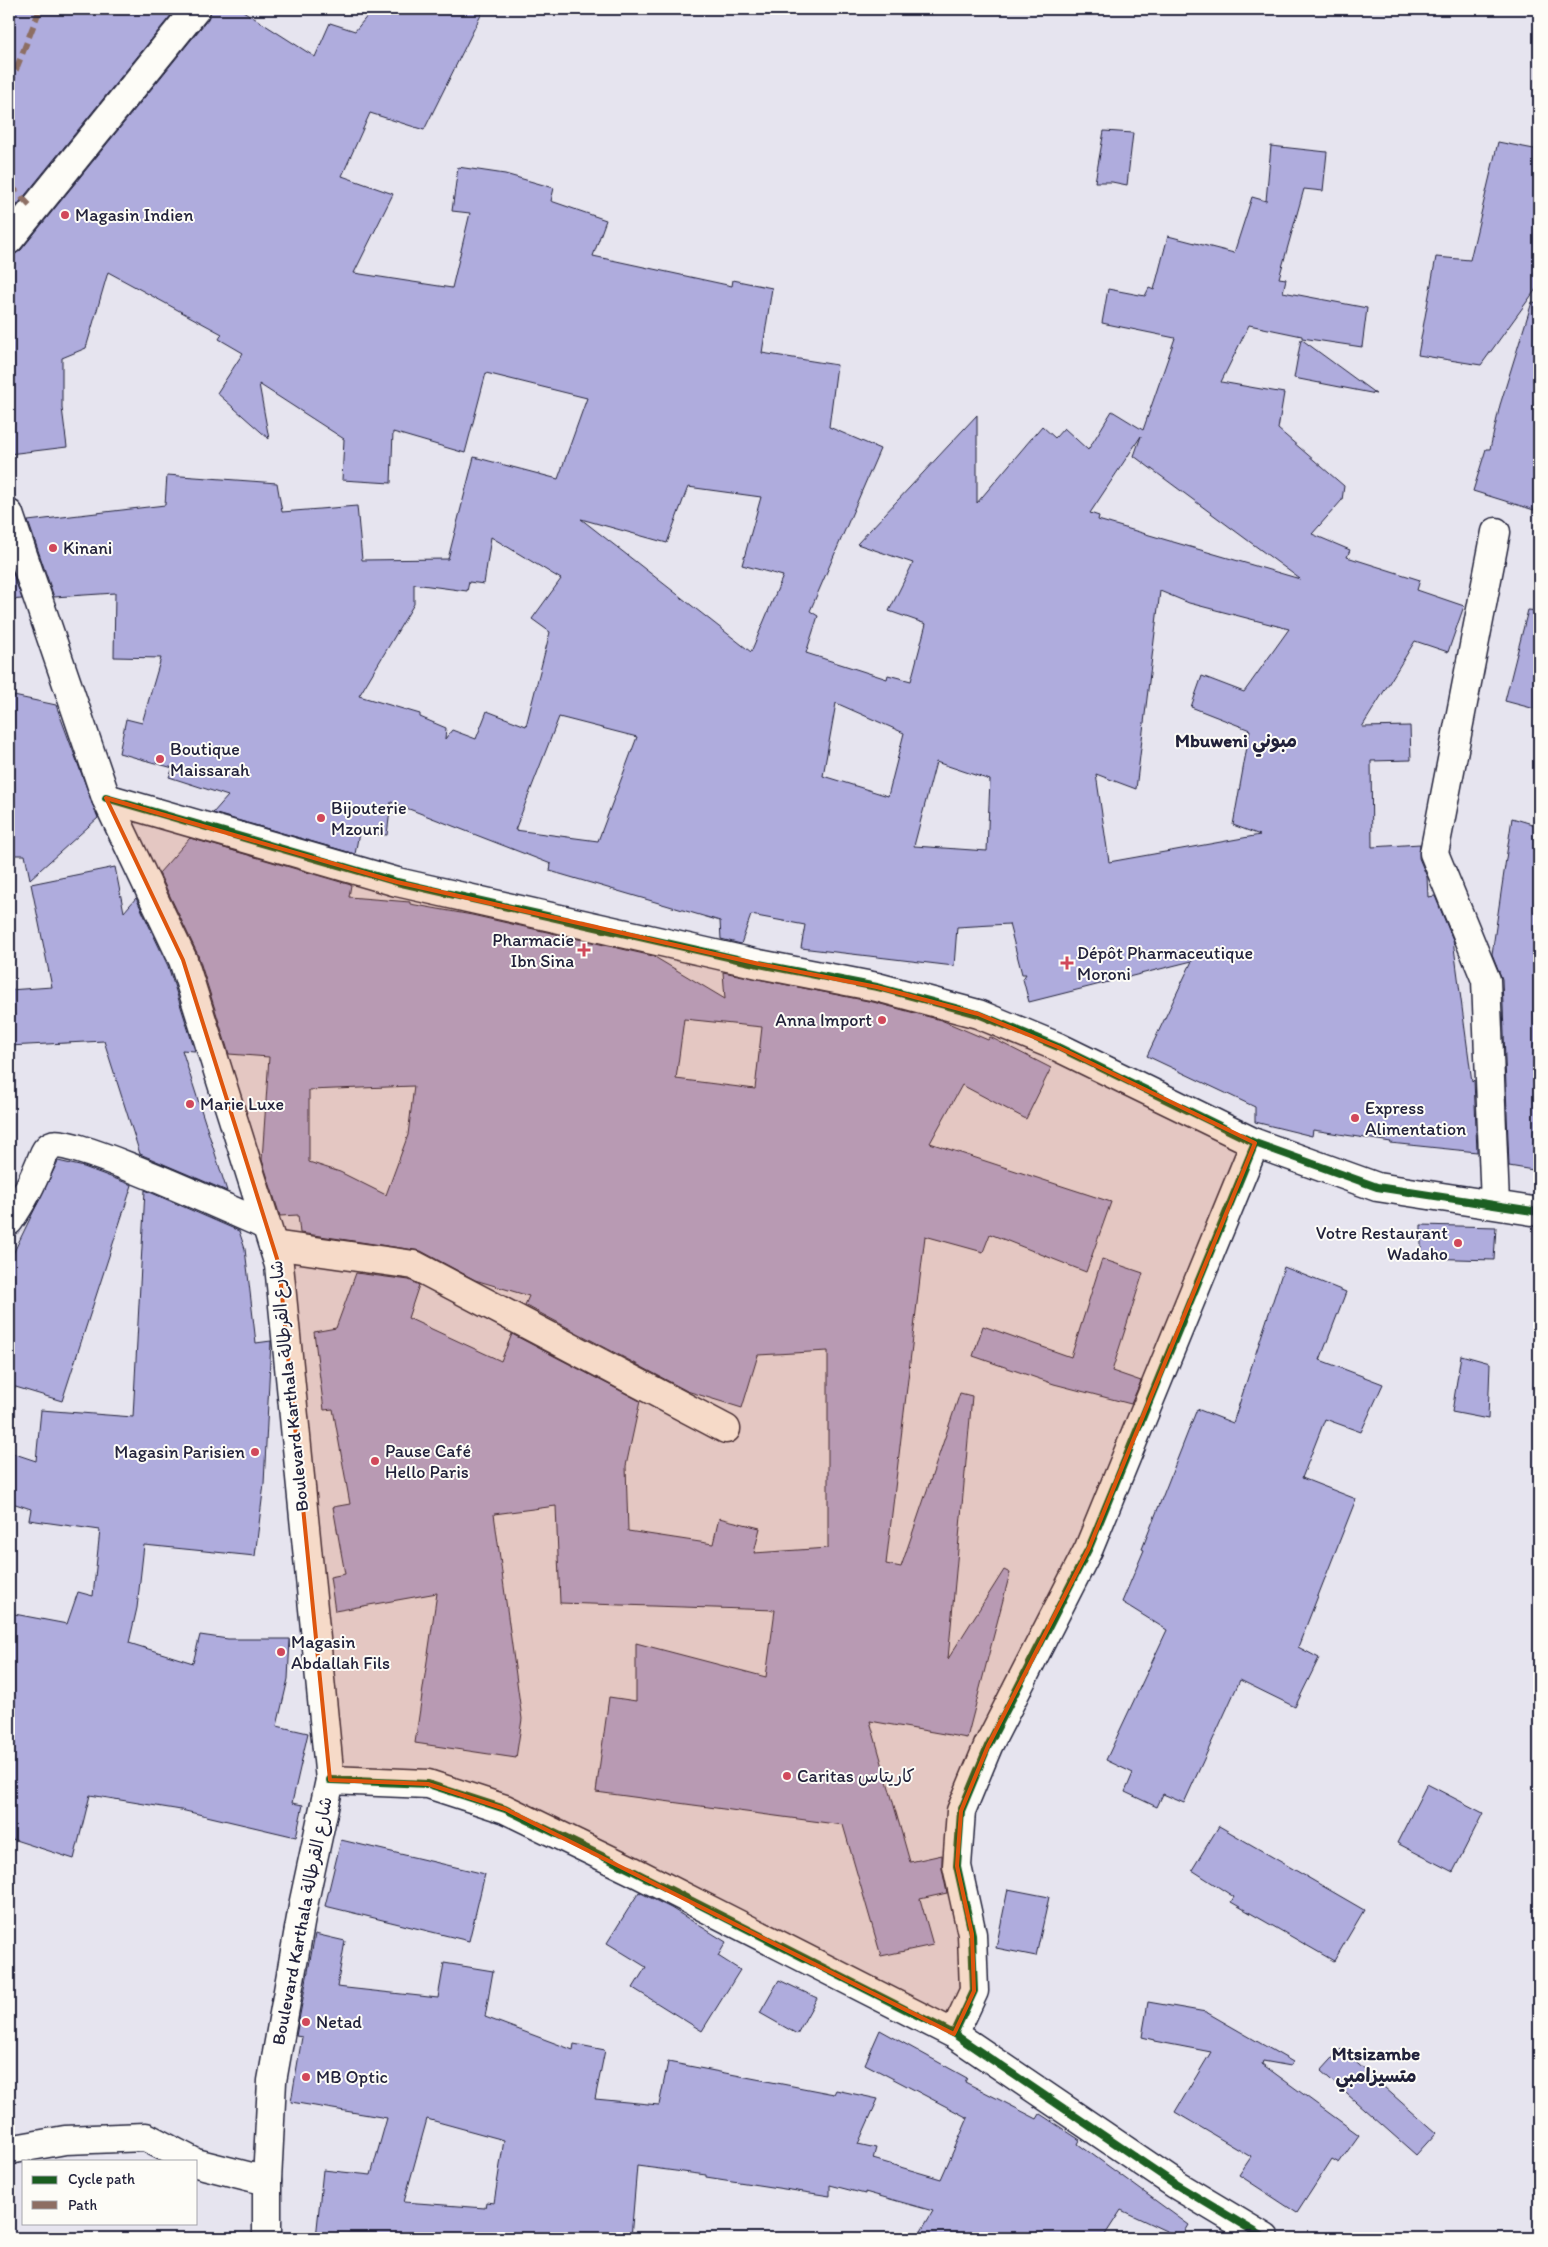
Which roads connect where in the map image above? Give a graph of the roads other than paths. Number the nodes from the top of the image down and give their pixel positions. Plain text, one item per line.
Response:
1 (196, 9) edge
2 (9, 240) edge
3 (9, 514) edge
4 (1496, 532) dead end
5 (106, 798) junction
6 (1255, 1143) junction
7 (1495, 1204) junction
8 (1539, 1212) edge
9 (9, 1221) edge
10 (269, 1235) junction
11 (726, 1428) dead end
12 (330, 1780) junction
13 (954, 2034) junction
14 (9, 2150) edge
15 (190, 2160) edge
16 (198, 2164) edge
17 (267, 2181) junction
18 (267, 2238) edge
19 (1265, 2238) edge

1 - 2 street
3 - 5 street, Boulevard Karthala شارع القرطالة
4 - 7 street
5 - 6 street
5 - 10 street, Boulevard Karthala شارع القرطالة
6 - 7 street
6 - 13 street
7 - 8 street
9 - 10 street
10 - 11 street
10 - 12 street, Boulevard Karthala شارع القرطالة
12 - 13 street
12 - 17 street, Boulevard Karthala شارع القرطالة
13 - 19 street
14 - 15 street
16 - 17 street
17 - 18 street, Boulevard Karthala شارع القرطالة

